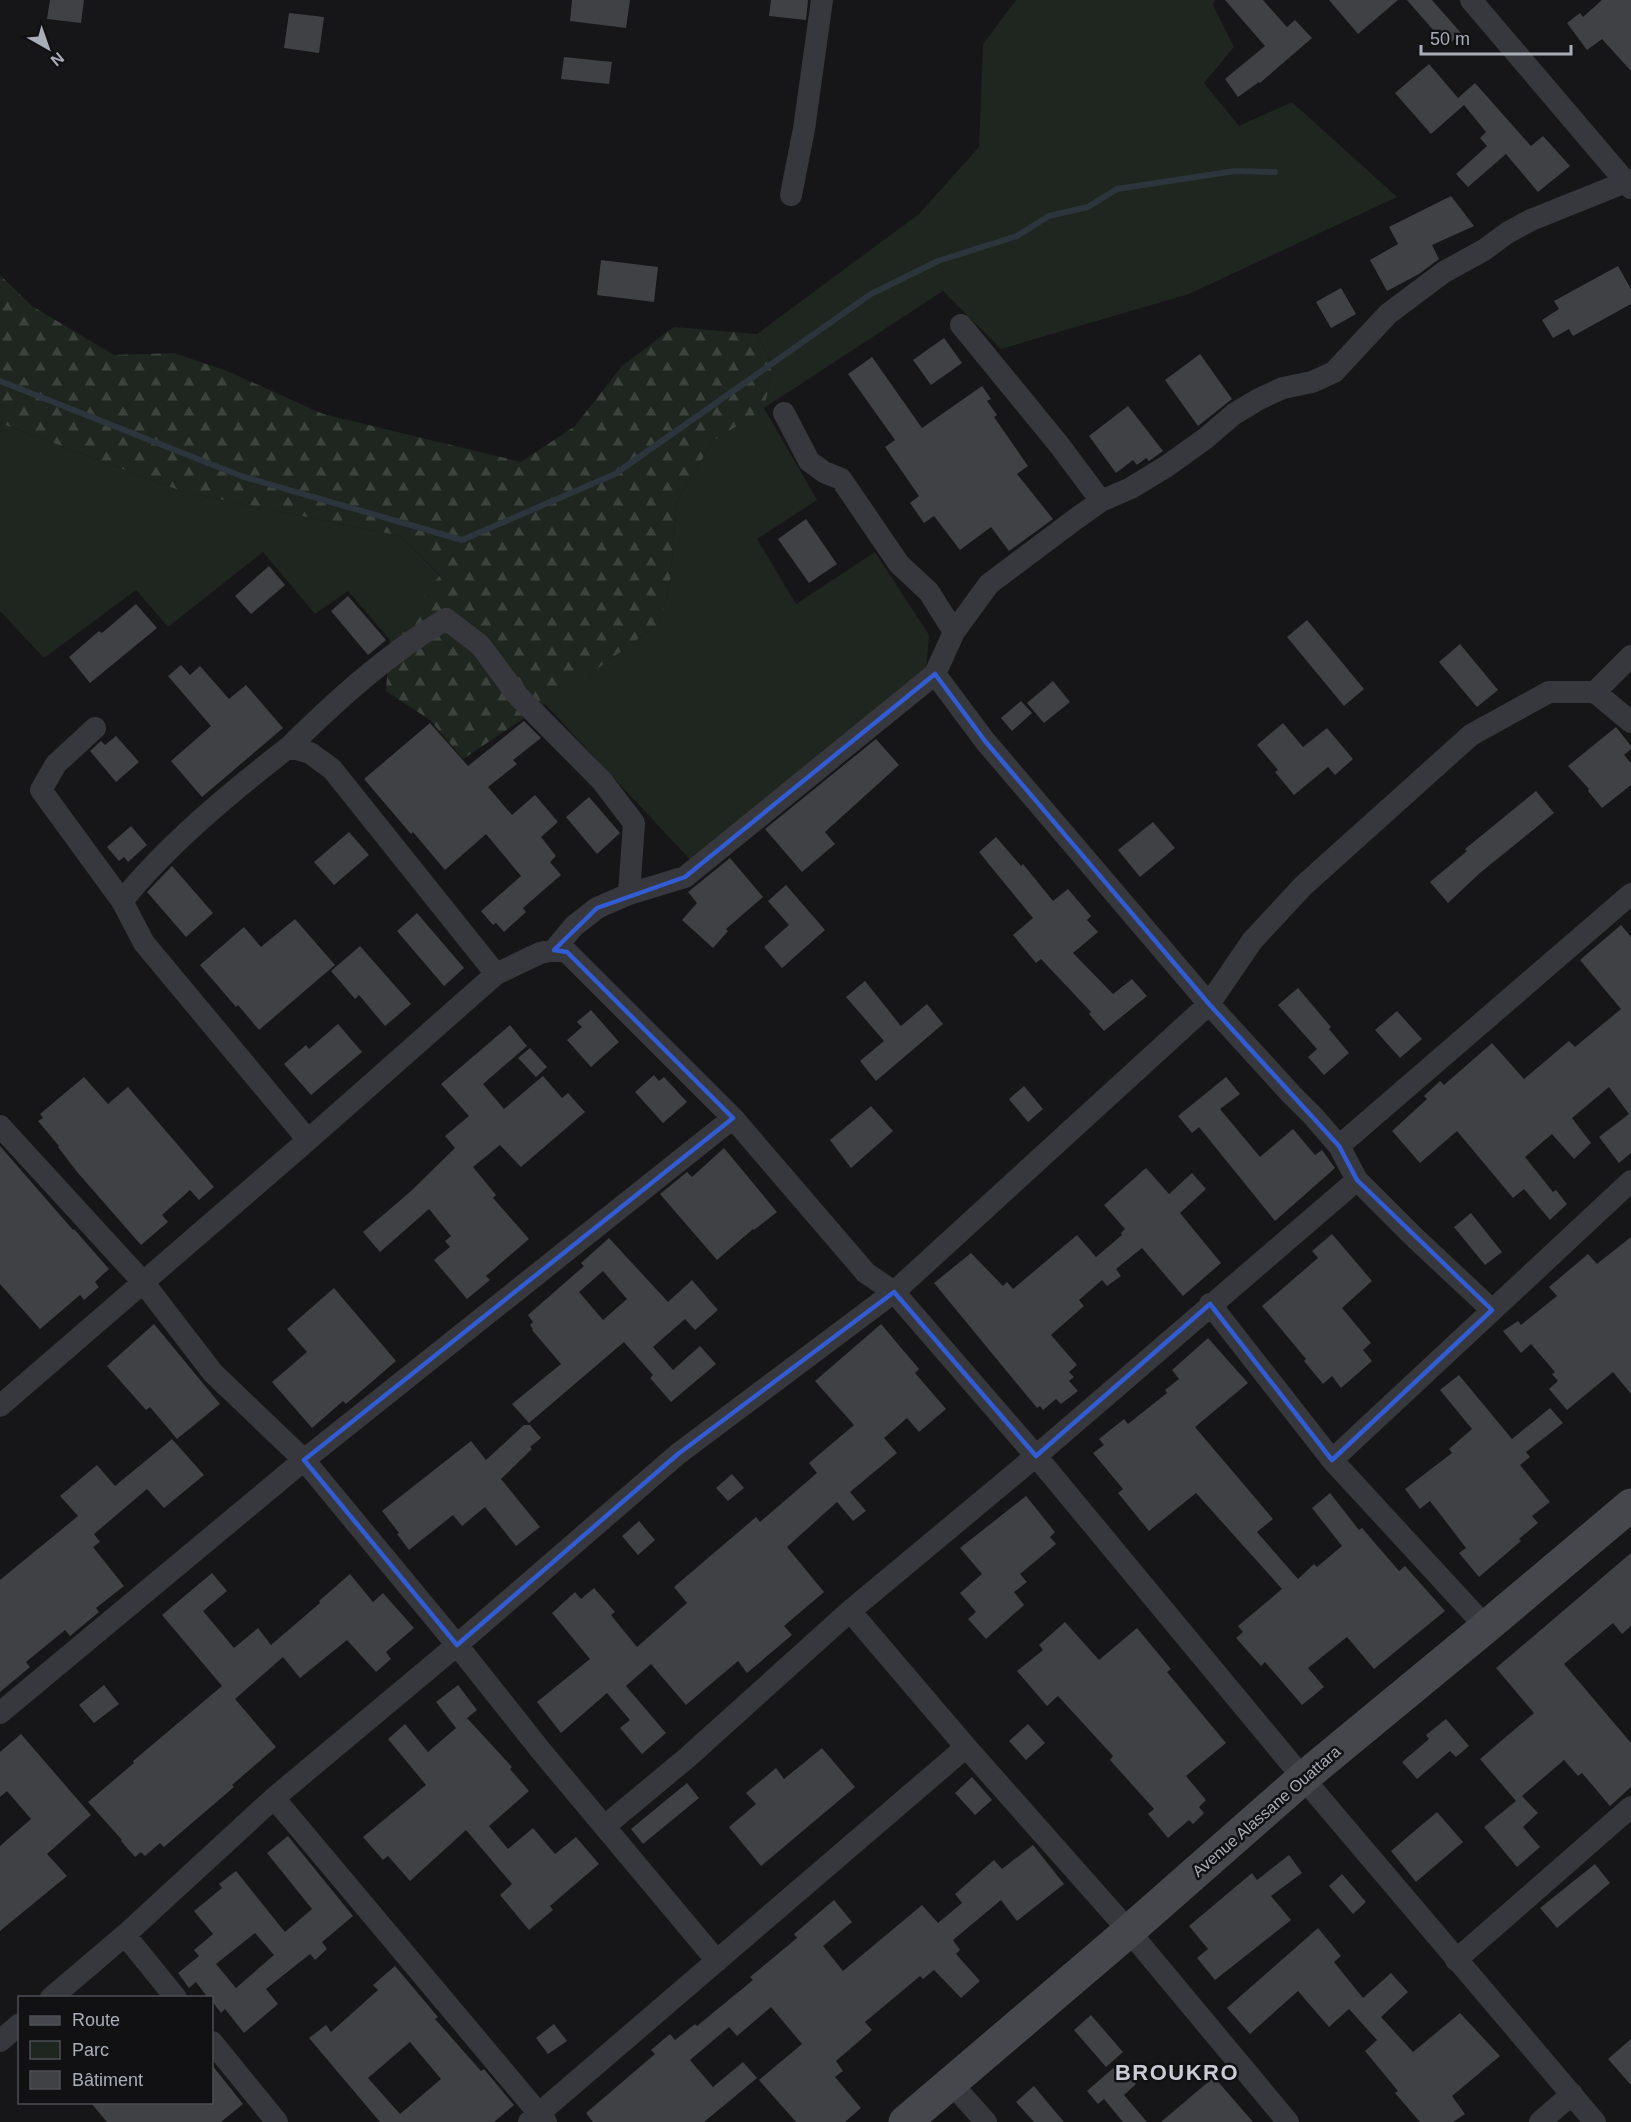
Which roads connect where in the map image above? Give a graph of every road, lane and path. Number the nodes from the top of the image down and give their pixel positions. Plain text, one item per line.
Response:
1 (822, 0) edge
2 (1471, 0) edge
3 (1630, 183) edge
4 (790, 195) dead end
5 (961, 325) dead end
6 (784, 413) dead end
7 (1101, 501) junction
8 (954, 632) junction
9 (1631, 656) edge
10 (935, 674) junction
11 (1595, 692) junction
12 (1631, 722) edge
13 (95, 728) dead end
14 (289, 747) junction
15 (629, 894) junction
16 (1631, 894) edge
17 (122, 901) junction
18 (554, 950) junction
19 (496, 974) junction
20 (1209, 1004) junction
21 (733, 1118) junction
22 (0, 1126) edge
23 (308, 1140) junction
24 (1339, 1146) junction
25 (1357, 1180) junction
26 (1631, 1181) edge
27 (142, 1282) junction
28 (894, 1292) junction
29 (1210, 1304) junction
30 (1492, 1310) junction
31 (0, 1407) edge
32 (1036, 1455) junction
33 (304, 1460) junction
34 (1332, 1460) junction
35 (1631, 1504) edge
36 (850, 1611) junction
37 (1486, 1627) junction
38 (457, 1645) junction
39 (0, 1713) edge
40 (966, 1747) junction
41 (1303, 1778) junction
42 (274, 1798) junction
43 (1631, 1808) edge
44 (605, 1826) junction
45 (1129, 1931) junction
46 (125, 1935) junction
47 (1456, 1960) junction
48 (717, 1961) junction
49 (53, 1996) edge
50 (174, 1996) edge
51 (18, 2026) edge
52 (0, 2040) edge
53 (213, 2043) edge
54 (951, 2082) junction
55 (1572, 2094) junction
56 (538, 2119) edge
57 (277, 2122) edge
58 (905, 2122) edge
59 (986, 2122) edge
60 (1288, 2122) edge
61 (1540, 2122) edge
62 (1595, 2122) edge

1 - 4 street
2 - 3 street
3 - 7 street
5 - 7 street
6 - 8 street
7 - 8 street
8 - 10 street
9 - 11 street
10 - 15 street
10 - 20 street
11 - 12 street
11 - 20 street
13 - 17 street
14 - 15 street
14 - 17 street
14 - 19 street
15 - 18 street
16 - 24 street
17 - 23 street
18 - 19 street
18 - 21 street
19 - 23 street
20 - 24 street
20 - 28 street
21 - 28 street
21 - 33 street
22 - 27 street
23 - 27 street
24 - 25 street
25 - 29 street
25 - 30 street
26 - 30 street
27 - 31 street
27 - 33 street
28 - 32 street
28 - 38 street
29 - 32 street
29 - 34 street
30 - 34 street
32 - 36 street
32 - 41 street
33 - 38 street
33 - 39 street
34 - 37 street
35 - 37 street, Avenue Alassane Ouattara
36 - 40 street
36 - 44 street
37 - 41 street, Avenue Alassane Ouattara
38 - 42 street
38 - 44 street
40 - 45 street
40 - 48 street
41 - 45 street, Avenue Alassane Ouattara
41 - 47 street
42 - 46 street
42 - 56 street
43 - 47 street
44 - 48 street
45 - 54 street, Avenue Alassane Ouattara
45 - 60 street
46 - 49 street
46 - 50 street
47 - 55 street
48 - 56 street
51 - 52 street
53 - 57 street
54 - 58 street, Avenue Alassane Ouattara
54 - 59 street
55 - 61 street
55 - 62 street

